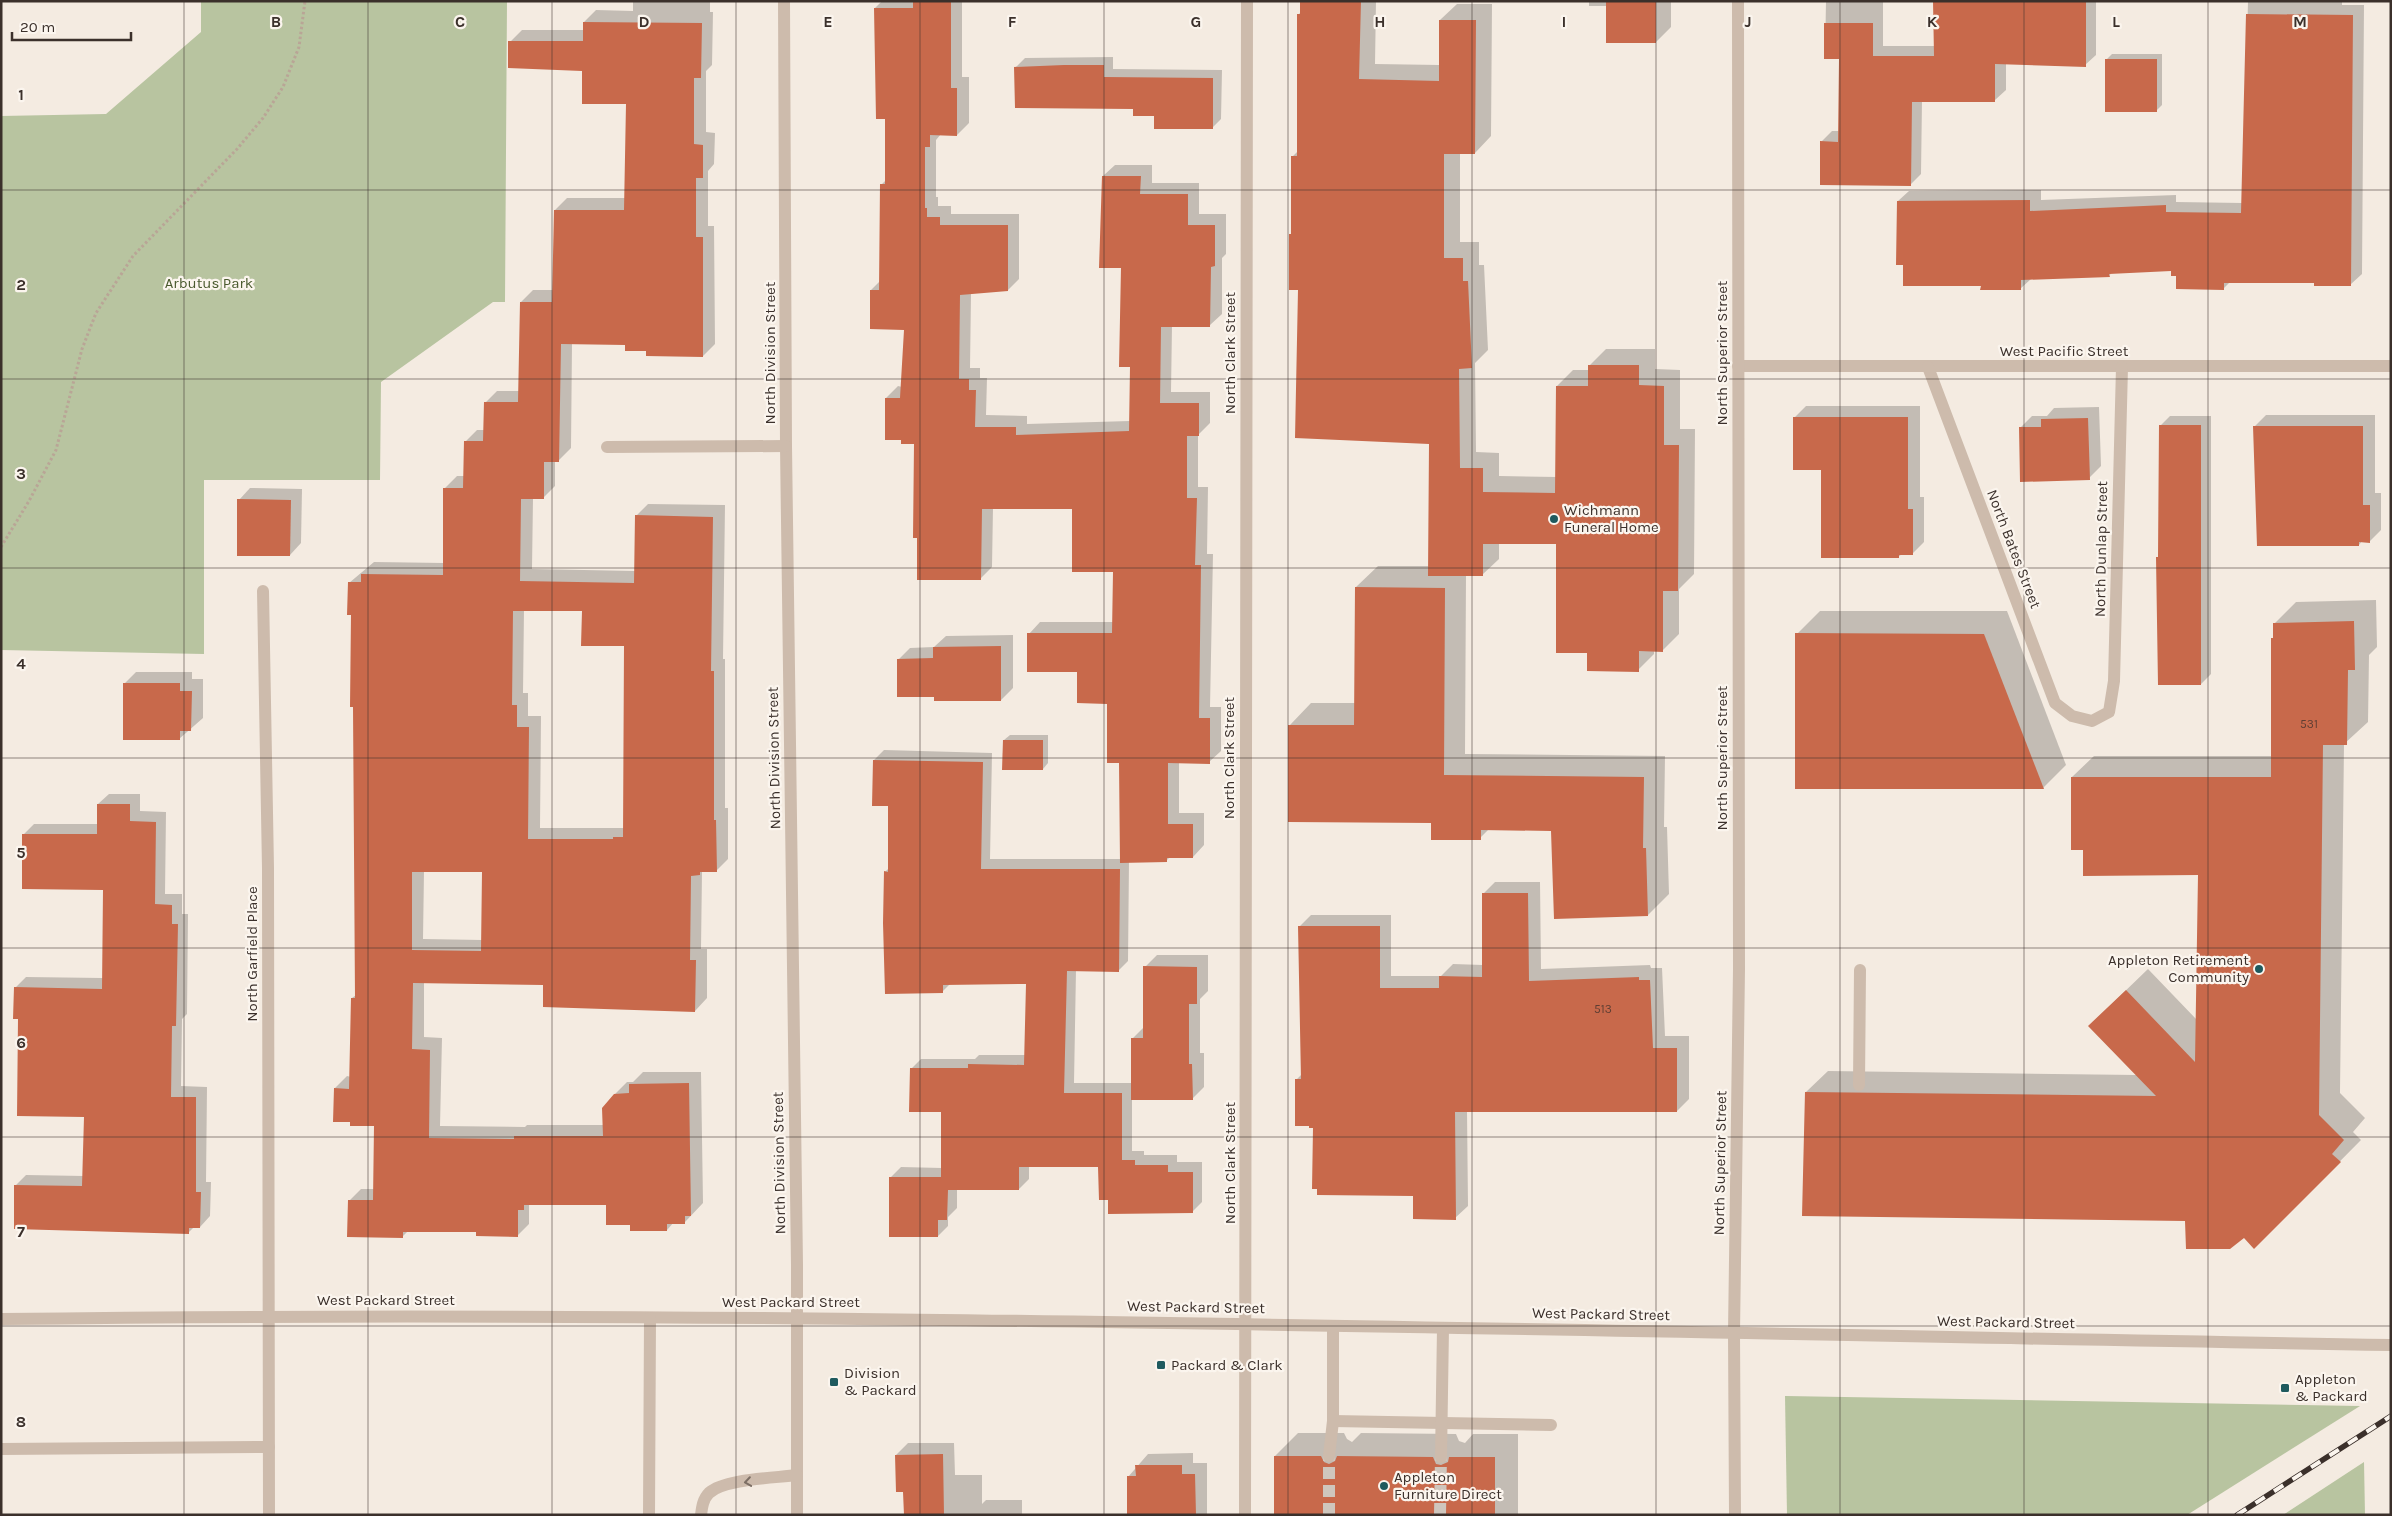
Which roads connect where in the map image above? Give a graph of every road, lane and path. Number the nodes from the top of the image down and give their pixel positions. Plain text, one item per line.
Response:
1 (304, 1) edge
2 (784, 1) edge
3 (1247, 1) edge
4 (1738, 1) edge
5 (1738, 366) junction
6 (2391, 366) edge
7 (1928, 367) junction
8 (2122, 367) junction
9 (607, 446) dead end
10 (786, 446) junction
11 (1, 547) edge
12 (264, 592) dead end
13 (2092, 721) joint
14 (1860, 970) dead end
15 (1859, 1085) dead end
16 (268, 1316) junction
17 (650, 1318) junction
18 (796, 1318) junction
19 (1, 1319) edge
20 (1246, 1324) junction
21 (1333, 1326) junction
22 (1443, 1328) junction
23 (1734, 1333) junction
24 (2391, 1345) edge
25 (1333, 1421) junction
26 (1442, 1422) junction
27 (1550, 1425) dead end
28 (269, 1447) junction
29 (1, 1449) edge
30 (1329, 1456) tunnel mouth
31 (1441, 1457) tunnel mouth
32 (797, 1475) junction
33 (269, 1515) edge
34 (650, 1515) edge
35 (701, 1515) edge
36 (796, 1515) edge
37 (1245, 1515) edge
38 (1735, 1515) edge

1 - 11 path
2 - 10 street, North Division Street
3 - 20 street, North Clark Street
4 - 5 street, North Superior Street
5 - 7 street, West Pacific Street
5 - 23 street, North Superior Street
6 - 8 street, West Pacific Street
7 - 8 street, West Pacific Street
7 - 13 street, North Bates Street
8 - 13 street, North Dunlap Street
9 - 10 street
10 - 18 street, North Division Street
12 - 16 street, North Garfield Place
14 - 15 street
16 - 17 street, West Packard Street
16 - 19 street, West Packard Street
16 - 28 street, North Garfield Place
17 - 18 street, West Packard Street
17 - 34 street
18 - 20 street, West Packard Street
18 - 32 street, North Division Street
20 - 21 street, West Packard Street
20 - 37 street, North Clark Street
21 - 22 street, West Packard Street
21 - 25 street
22 - 23 street, West Packard Street
22 - 26 street
23 - 24 street, West Packard Street
23 - 38 street, North Superior Street
25 - 26 street
25 - 30 street
26 - 27 street
26 - 31 street
28 - 29 street
28 - 33 street, North Garfield Place
32 -> 35 street
32 - 36 street, North Division Street

